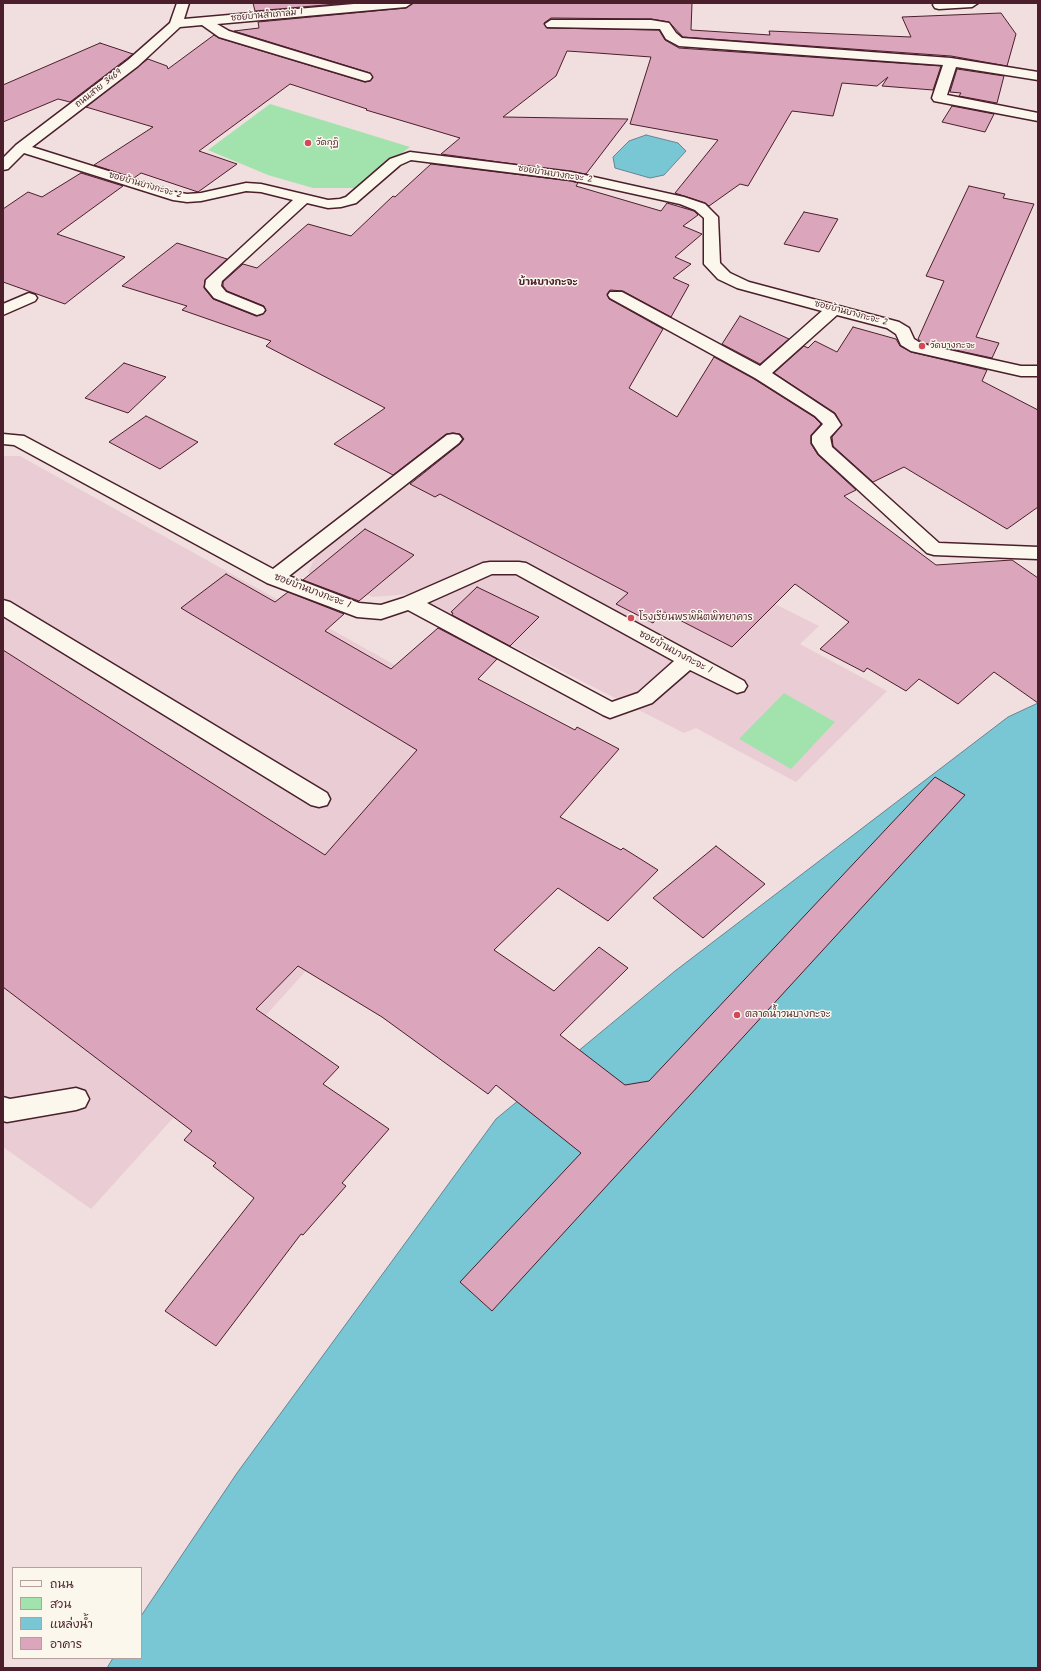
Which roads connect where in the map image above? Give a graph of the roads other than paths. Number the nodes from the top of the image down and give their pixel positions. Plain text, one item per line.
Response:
1 (183, 3) edge
2 (406, 3) edge
3 (972, 3) edge
4 (938, 5) dead end
5 (205, 22) junction
6 (176, 24) junction
7 (551, 24) dead end
8 (951, 62) junction
9 (1038, 76) edge
10 (365, 77) dead end
11 (1038, 117) edge
12 (21, 148) junction
13 (3, 166) edge
14 (304, 198) junction
15 (616, 295) dead end
16 (29, 298) dead end
17 (834, 309) junction
18 (3, 310) edge
19 (257, 310) dead end
20 (1038, 371) edge
21 (761, 374) junction
22 (3, 439) edge
23 (453, 439) dead end
24 (1038, 553) edge
25 (274, 578) junction
26 (410, 603) junction
27 (3, 607) edge
28 (688, 660) junction
29 (737, 686) dead end
30 (319, 799) dead end
31 (76, 1099) dead end
32 (4, 1111) edge

1 - 6 street, ถนนสาย 3469
2 - 5 street, ซอยบ้านสำเภาล่ม 1
3 - 4 street
5 - 6 street, ซอยบ้านสำเภาล่ม 1
5 - 10 street
6 - 12 street, ถนนสาย 3469
7 - 8 street
8 - 9 street
8 - 11 street
12 - 13 street, ถนนสาย 3469
12 - 14 street, ซอยบ้านบางกะจะ 2
14 - 17 street, ซอยบ้านบางกะจะ 2
14 - 19 street
15 - 21 street
16 - 18 street
17 - 20 street, ซอยบ้านบางกะจะ 2
17 - 21 street
21 - 24 street
22 - 25 street, ซอยบ้านบางกะจะ 1
23 - 25 street
25 - 26 street, ซอยบ้านบางกะจะ 1
26 - 28 street, ซอยบ้านบางกะจะ 1
26 - 28 street
27 - 30 street
28 - 29 street, ซอยบ้านบางกะจะ 1
31 - 32 street

